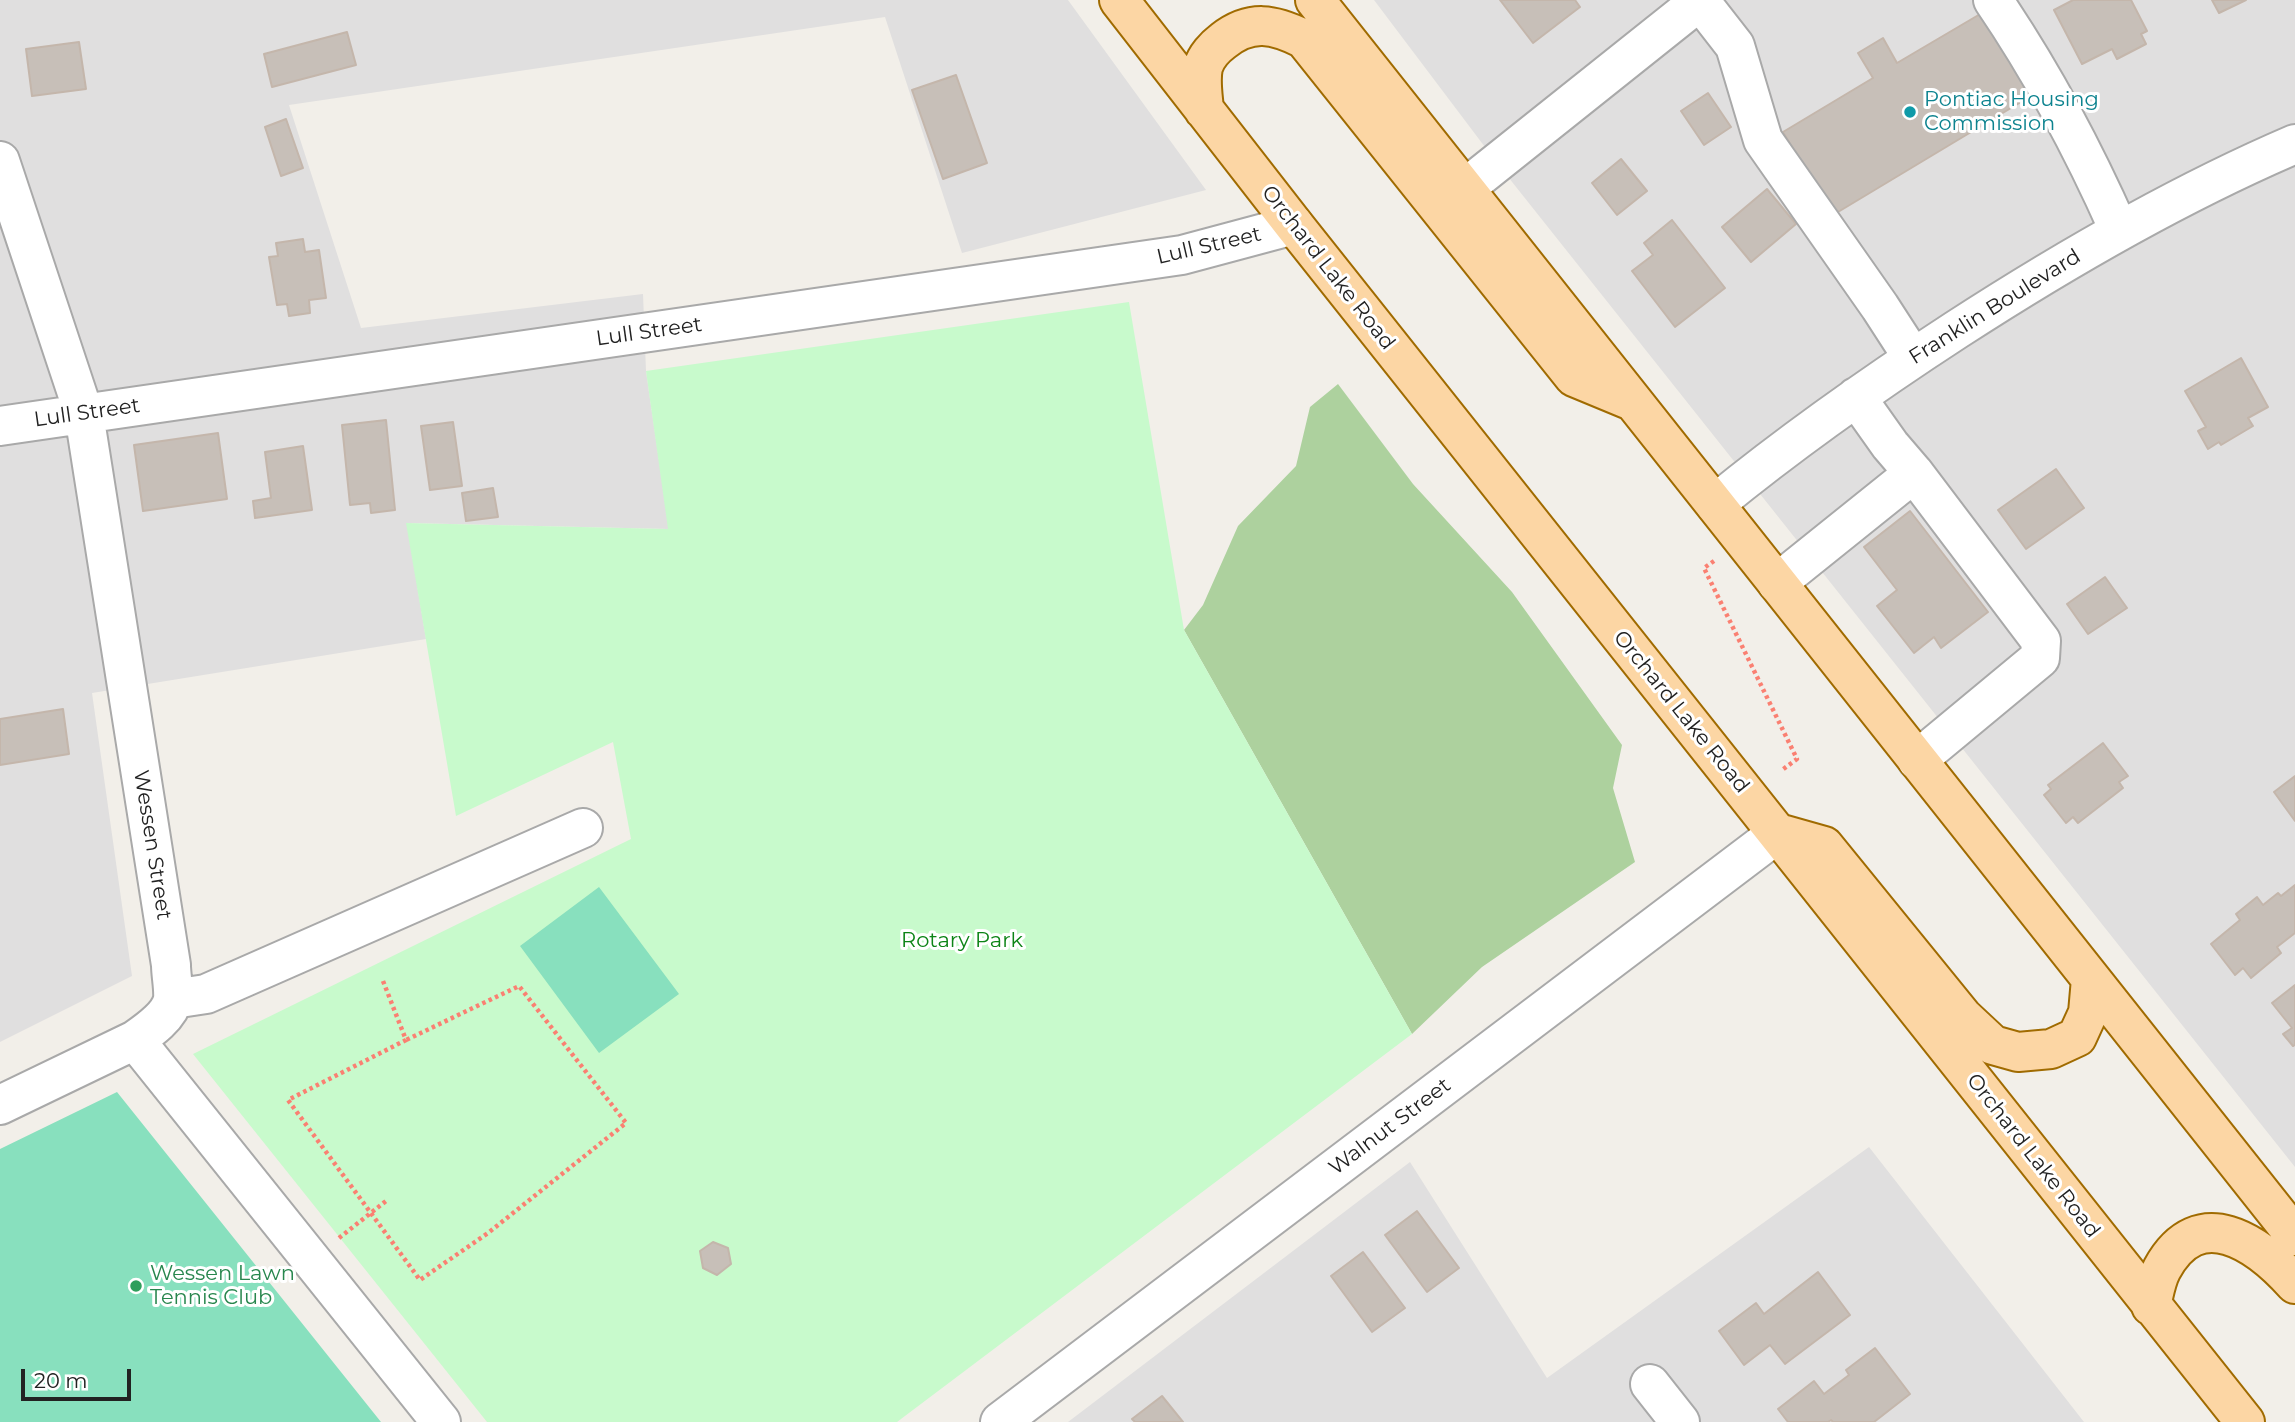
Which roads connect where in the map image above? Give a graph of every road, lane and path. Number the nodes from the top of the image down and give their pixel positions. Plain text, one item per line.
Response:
1 (1119, 0) edge
2 (1315, 0) edge
3 (1701, 0) edge
4 (1993, 0) edge
5 (1205, 110) junction
6 (2295, 144) edge
7 (0, 161) edge
8 (1464, 189) junction
9 (1294, 225) junction
10 (2119, 230) junction
11 (1913, 358) junction
12 (1856, 397) junction
13 (1633, 402) junction
14 (84, 414) junction
15 (0, 426) edge
16 (1914, 473) junction
17 (1715, 504) junction
18 (1723, 554) dead end
19 (1777, 583) junction
20 (1917, 760) junction
21 (1782, 770) dead end
22 (583, 828) dead end
23 (1778, 833) junction
24 (2091, 979) junction
25 (383, 981) dead end
26 (173, 999) junction
27 (135, 1040) junction
28 (406, 1040) junction
29 (0, 1105) edge
30 (386, 1200) dead end
31 (372, 1214) junction
32 (2295, 1236) edge
33 (339, 1239) dead end
34 (2295, 1284) edge
35 (2151, 1306) junction
36 (1650, 1384) dead end
37 (441, 1422) edge
38 (1000, 1422) edge
39 (1680, 1422) edge
40 (2245, 1422) edge

1 - 5 main road, Orchard Lake Road
2 - 8 main road
3 - 8 street
3 - 11 street
4 - 10 street
5 - 9 main road, Orchard Lake Road
5 - 13 main road
6 - 10 street, Franklin Boulevard
7 - 14 street, Wessen Street
8 - 13 main road
9 - 14 street, Lull Street
9 - 23 main road, Orchard Lake Road
10 - 11 street, Franklin Boulevard
11 - 12 street, Franklin Boulevard
12 - 16 street
12 - 17 street, Franklin Boulevard
13 - 17 main road
14 - 15 street, Lull Street
14 - 26 street, Wessen Street
16 - 19 street
16 - 20 street
17 - 19 main road
18 - 21 path
19 - 20 main road
20 - 24 main road
22 - 26 street
23 - 24 main road
23 - 35 main road, Orchard Lake Road
23 - 38 street, Walnut Street
24 - 32 main road
25 - 28 path
26 - 27 street
27 - 29 street
27 - 37 street
28 - 31 path
28 - 31 path
30 - 31 path
31 - 33 path
34 - 35 main road
35 - 40 main road, Orchard Lake Road
36 - 39 street

